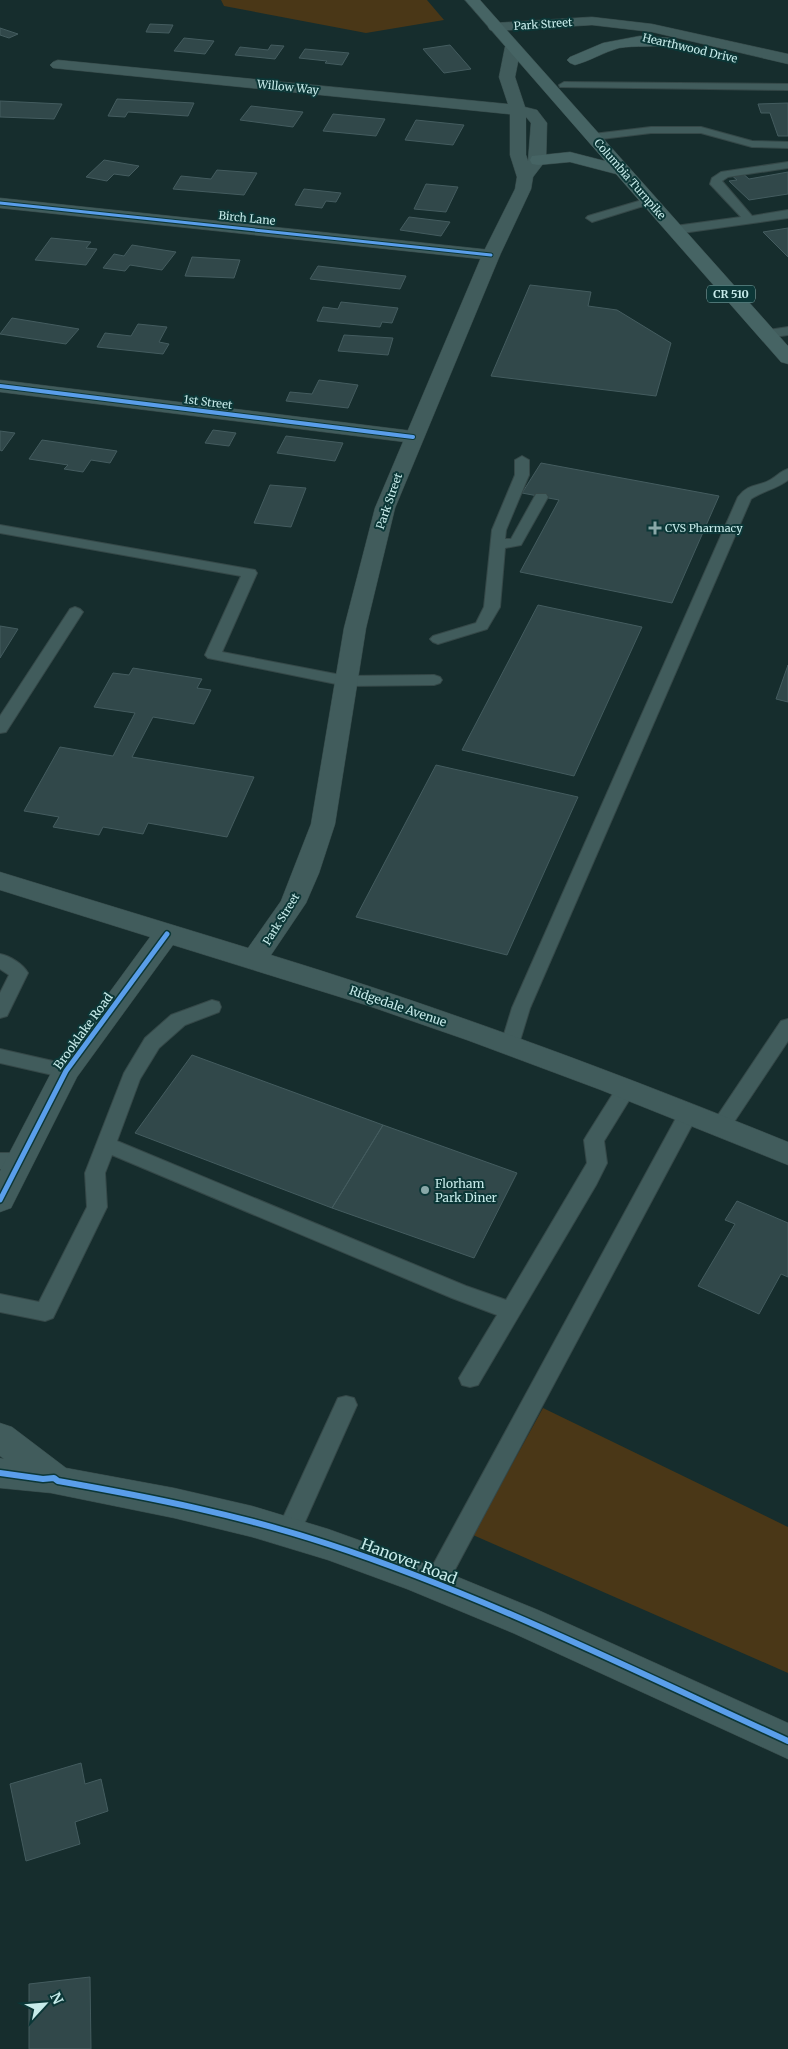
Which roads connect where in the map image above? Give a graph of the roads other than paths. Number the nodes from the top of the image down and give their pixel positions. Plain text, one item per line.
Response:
1 (472, 0) edge
2 (593, 20) junction
3 (495, 27) junction
4 (666, 41) junction
5 (510, 44) junction
6 (788, 59) edge
7 (575, 60) junction
8 (58, 65) dead end
9 (788, 70) edge
10 (788, 87) edge
11 (562, 91) junction
12 (518, 110) junction
13 (593, 137) junction
14 (788, 145) edge
15 (538, 160) junction
16 (788, 165) edge
17 (622, 170) junction
18 (525, 177) junction
19 (649, 201) junction
20 (0, 203) edge
21 (788, 214) edge
22 (592, 218) dead end
23 (749, 219) junction
24 (675, 230) junction
25 (491, 255) junction
26 (788, 331) edge
27 (767, 334) junction
28 (788, 358) edge
29 (0, 386) edge
30 (413, 438) junction
31 (522, 460) dead end
32 (788, 473) edge
33 (781, 486) edge
34 (541, 498) dead end
35 (0, 529) edge
36 (498, 545) junction
37 (74, 612) dead end
38 (438, 639) dead end
39 (346, 680) junction
40 (434, 680) dead end
41 (0, 728) edge
42 (0, 881) edge
43 (167, 934) junction
44 (0, 960) edge
45 (254, 960) junction
46 (212, 1007) dead end
47 (0, 1012) edge
48 (788, 1026) edge
49 (510, 1044) junction
50 (0, 1056) edge
51 (66, 1070) junction
52 (626, 1089) junction
53 (688, 1114) junction
54 (720, 1126) junction
55 (594, 1140) joint
56 (105, 1144) junction
57 (788, 1154) edge
58 (9, 1161) edge
59 (0, 1200) edge
60 (0, 1303) edge
61 (511, 1311) junction
62 (470, 1378) dead end
63 (346, 1405) dead end
64 (0, 1437) edge
65 (0, 1473) edge
66 (56, 1479) junction
67 (0, 1494) edge
68 (288, 1533) junction
69 (435, 1584) junction
70 (788, 1741) edge

1 - 3 main road, Columbia Turnpike / CR 510
2 - 3 street, Park Street
2 - 4 street, Hearthwood Drive
2 - 5 street, Park Street
2 - 6 street, Hearthwood Drive
2 - 7 main road
3 - 5 main road, Columbia Turnpike / CR 510
4 - 7 main road
4 - 9 street, Hearthwood Drive
5 - 11 main road, Columbia Turnpike / CR 510
5 - 12 street, Park Street
7 - 11 main road
8 - 12 street, Willow Way
10 - 11 lane
11 - 13 main road, Columbia Turnpike / CR 510
12 - 15 street
12 - 18 street, Park Street
13 - 14 lane
13 - 17 main road, Columbia Turnpike / CR 510
15 - 17 main road
15 - 18 street
16 - 23 lane
17 - 19 main road, Columbia Turnpike / CR 510
18 - 25 street, Park Street
19 - 22 lane
19 - 24 main road, Columbia Turnpike / CR 510
20 - 25 street, Birch Lane
21 - 23 lane
23 - 24 lane
24 - 27 main road, Columbia Turnpike / CR 510
25 - 30 street, Park Street
26 - 27 lane
27 - 28 main road, Columbia Turnpike / CR 510
29 - 30 street, 1st Street
30 - 39 street, Park Street
31 - 36 lane
32 - 33 lane
33 - 49 lane
34 - 36 lane
35 - 39 lane
36 - 38 lane
37 - 41 lane
39 - 40 lane
39 - 45 street, Park Street
42 - 43 street, Ridgedale Avenue
43 - 45 street, Ridgedale Avenue
43 - 51 street, Brooklake Road
44 - 47 lane
45 - 49 street, Ridgedale Avenue
46 - 56 lane
48 - 54 lane
49 - 52 street, Ridgedale Avenue
50 - 51 lane
51 - 58 street, Brooklake Road
52 - 53 street, Ridgedale Avenue
52 - 55 lane
53 - 54 street, Ridgedale Avenue
53 - 69 lane
54 - 57 street, Ridgedale Avenue
55 - 61 lane
56 - 60 lane
56 - 61 lane
58 - 59 street, Brooklake Road
61 - 62 lane
63 - 68 lane
64 - 66 street
65 - 66 street, Hanover Road
66 - 67 street
66 - 68 street, Hanover Road
68 - 69 street, Hanover Road
69 - 70 street, Hanover Road

